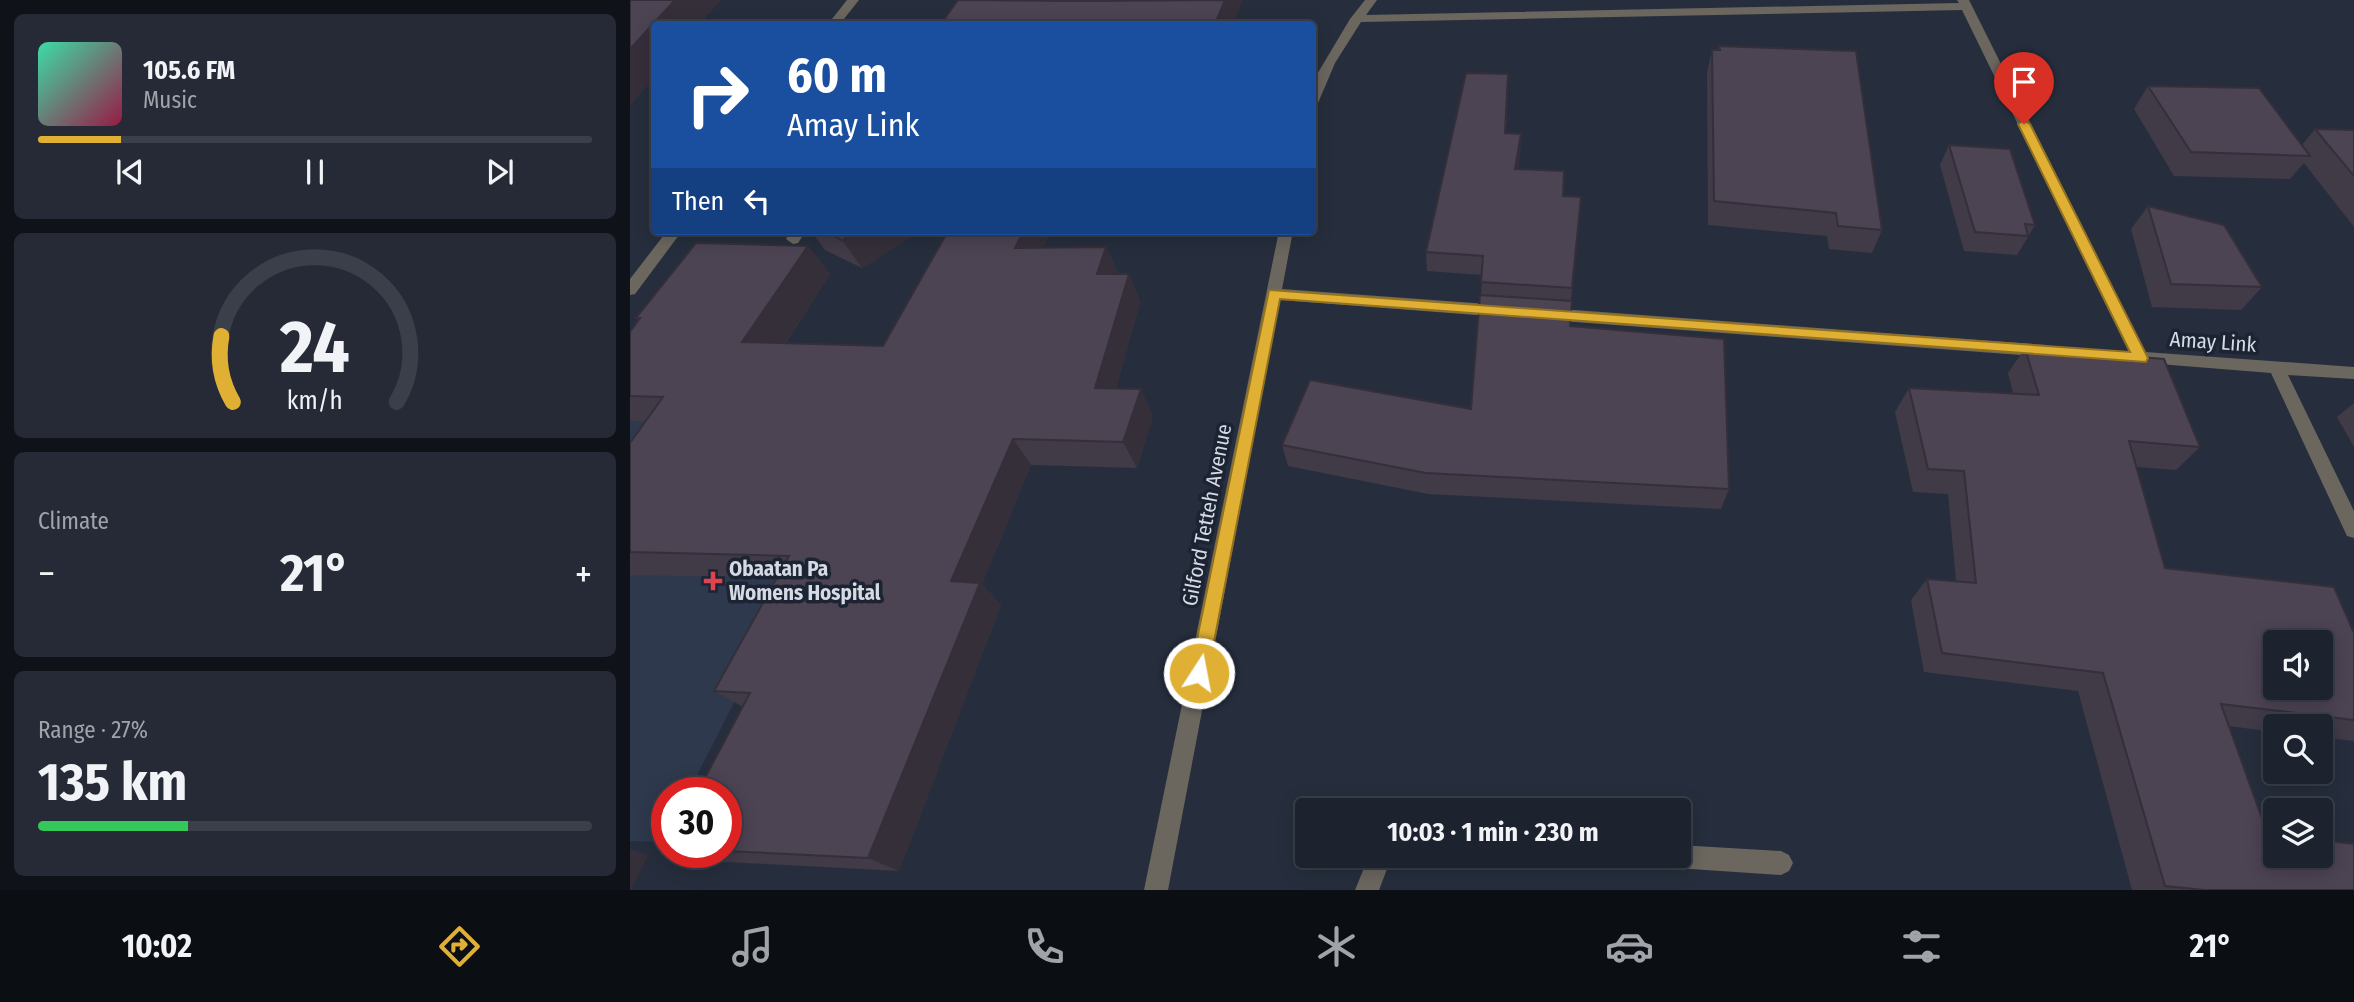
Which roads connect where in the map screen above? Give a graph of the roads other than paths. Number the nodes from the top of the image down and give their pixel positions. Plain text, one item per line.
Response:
1 (853, 0) edge
2 (1371, 0) edge
3 (1655, 0) edge
4 (1965, 3) edge
5 (1659, 13) junction
6 (1356, 19) junction
7 (836, 21) edge
8 (1316, 89) edge
9 (673, 235) edge
10 (1285, 235) edge
11 (630, 290) edge
12 (1274, 294) junction
13 (2058, 352) edge
14 (2277, 368) junction
15 (2354, 373) edge
16 (2354, 530) edge
17 (1691, 857) edge
18 (1781, 863) dead end
19 (1375, 868) edge
20 (1156, 890) edge
21 (1367, 890) edge

1 - 7 street
2 - 6 street
3 - 5 street
4 - 5 street
4 - 14 street, Amay Link
5 - 6 street
6 - 8 street
9 - 11 street
10 - 12 street, Gilford Tetteh Avenue
12 - 13 street
12 - 20 street, Gilford Tetteh Avenue
14 - 15 street, Amay Link
14 - 16 street
17 - 18 street
19 - 21 street

